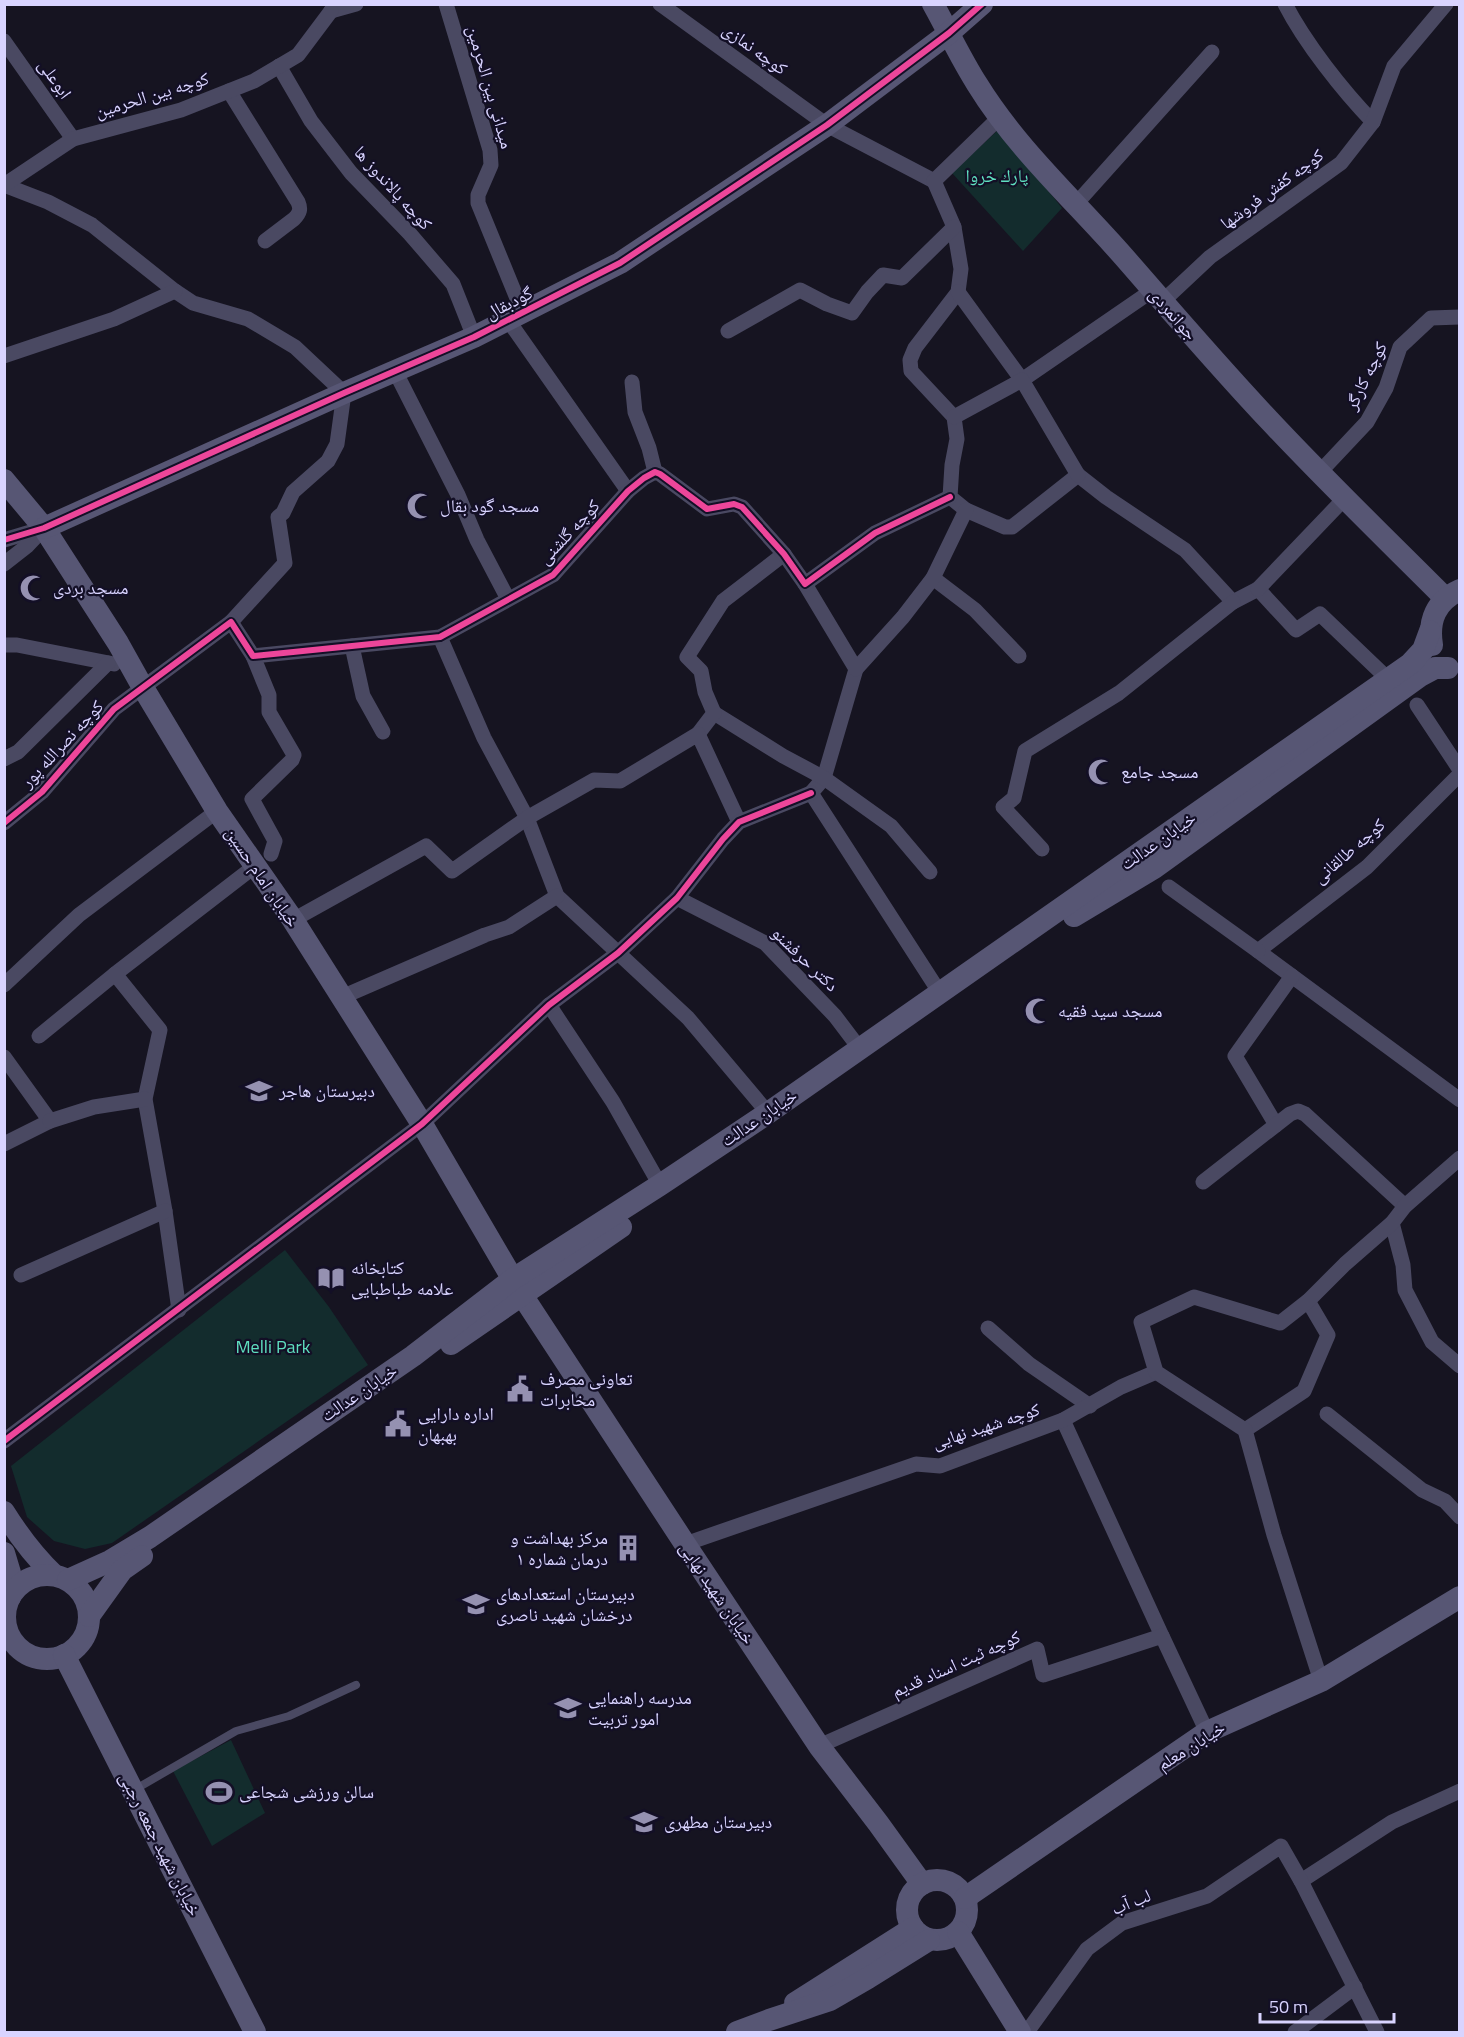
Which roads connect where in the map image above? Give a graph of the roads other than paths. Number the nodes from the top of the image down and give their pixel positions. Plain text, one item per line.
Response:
1 (356, 4) edge
2 (446, 4) edge
3 (660, 4) edge
4 (933, 4) edge
5 (982, 4) edge
6 (1285, 4) edge
7 (1446, 4) edge
8 (327, 8) edge
9 (949, 33) junction
10 (4, 41) edge
11 (1212, 52) dead end
12 (279, 66) junction
13 (229, 91) junction
14 (1001, 116) junction
15 (1373, 122) junction
16 (827, 124) junction
17 (73, 139) junction
18 (934, 181) junction
19 (4, 185) edge
20 (1075, 205) junction
21 (954, 227) junction
22 (265, 241) dead end
23 (175, 291) junction
24 (958, 292) junction
25 (1158, 296) junction
26 (515, 316) junction
27 (1460, 317) edge
28 (728, 331) dead end
29 (474, 338) junction
30 (4, 356) edge
31 (395, 371) junction
32 (1022, 380) junction
33 (632, 382) dead end
34 (344, 393) junction
35 (954, 417) junction
36 (655, 472) junction
37 (1319, 473) junction
38 (1078, 475) junction
39 (4, 480) edge
40 (628, 491) junction
41 (950, 497) junction
42 (1345, 498) junction
43 (966, 510) junction
44 (44, 528) junction
45 (4, 540) edge
46 (784, 554) junction
47 (4, 564) edge
48 (933, 578) junction
49 (805, 584) junction
50 (1258, 589) junction
51 (1452, 594) edge
52 (507, 599) junction
53 (1233, 602) junction
54 (231, 622) junction
55 (1430, 632) junction
56 (440, 637) junction
57 (4, 645) edge
58 (352, 646) junction
59 (1019, 656) dead end
60 (253, 657) junction
61 (108, 663) junction
62 (856, 669) junction
63 (1454, 671) edge
64 (138, 678) junction
65 (1388, 679) junction
66 (1417, 705) dead end
67 (714, 713) junction
68 (383, 732) dead end
69 (698, 734) junction
70 (4, 759) edge
71 (1460, 772) edge
72 (824, 778) junction
73 (811, 793) junction
74 (217, 811) junction
75 (527, 818) junction
76 (740, 822) junction
77 (4, 823) edge
78 (1041, 849) dead end
79 (263, 860) junction
80 (930, 872) dead end
81 (1169, 887) dead end
82 (557, 896) junction
83 (677, 898) junction
84 (293, 920) junction
85 (1258, 951) junction
86 (618, 953) junction
87 (115, 974) junction
88 (1292, 976) junction
89 (4, 985) edge
90 (940, 993) junction
91 (342, 997) junction
92 (549, 1005) junction
93 (39, 1036) dead end
94 (860, 1049) junction
95 (4, 1057) edge
96 (145, 1099) junction
97 (1460, 1100) edge
98 (768, 1113) junction
99 (50, 1121) junction
100 (422, 1124) junction
101 (1276, 1125) junction
102 (4, 1144) edge
103 (1460, 1158) edge
104 (1203, 1182) dead end
105 (660, 1185) junction
106 (1405, 1206) junction
107 (165, 1211) junction
108 (1392, 1224) junction
109 (21, 1275) dead end
110 (518, 1287) junction
111 (1308, 1301) junction
112 (179, 1310) junction
113 (987, 1328) dead end
114 (1460, 1366) edge
115 (1156, 1372) junction
116 (1090, 1406) junction
117 (1327, 1414) dead end
118 (1063, 1420) junction
119 (1245, 1430) junction
120 (4, 1442) edge
121 (4, 1512) edge
122 (1460, 1517) edge
123 (685, 1544) junction
124 (4, 1553) edge
125 (61, 1578) junction
126 (10, 1597) junction
127 (1460, 1597) edge
128 (89, 1616) junction
129 (1162, 1636) junction
130 (9, 1644) edge
131 (64, 1655) junction
132 (1321, 1682) junction
133 (356, 1685) dead end
134 (1207, 1732) junction
135 (819, 1746) junction
136 (133, 1790) junction
137 (1460, 1791) edge
138 (1301, 1881) junction
139 (922, 1884) junction
140 (965, 1898) junction
141 (958, 1932) junction
142 (921, 1934) junction
143 (1355, 1987) junction
144 (770, 2028) edge
145 (255, 2032) edge
146 (737, 2032) edge
147 (1020, 2032) edge
148 (1027, 2032) edge
149 (1295, 2032) edge
150 (1377, 2032) edge

1 - 8 street
2 - 26 street, میدانی بین الحرمین
3 - 16 street, کوچه نمازی
4 - 9 main road, جوانمردی
5 - 9 main road, گودبقال
6 - 15 street
7 - 15 street, کوچه کفش فروشها
8 - 12 street, کوچه بین الحرمین
9 - 14 main road, جوانمردی
9 - 16 main road, گودبقال
10 - 17 street, ابوعلی
11 - 20 street
12 - 13 street, کوچه بین الحرمین
12 - 29 street, کوچه پالاندوز ها
13 - 17 street, کوچه بین الحرمین
13 - 22 street
14 - 18 street
14 - 20 main road, جوانمردی
15 - 25 street, کوچه کفش فروشها
16 - 18 street, کوچه نمازی
16 - 26 main road, گودبقال
17 - 19 street, کوچه بین الحرمین
18 - 21 street
19 - 23 street
20 - 25 main road, جوانمردی
21 - 24 street
21 - 28 street
23 - 30 street
23 - 34 street
24 - 32 street
24 - 35 street
25 - 32 street, کوچه کفش فروشها
25 - 37 main road, جوانمردی
26 - 29 main road, گودبقال
26 - 40 street, میدانی بین الحرمین
27 - 37 street, کوچه کارگر
29 - 31 main road, گودبقال
31 - 34 main road, گودبقال
31 - 52 street
32 - 35 street, کوچه کفش فروشها
32 - 38 street
33 - 36 street
34 - 44 main road, گودبقال
34 - 54 street
35 - 41 street
36 - 40 street, کوچه گلشنی
36 - 46 street
37 - 42 main road, جوانمردی
38 - 43 street
38 - 53 street
39 - 44 main road, خیابان امام حسین
40 - 52 street, کوچه گلشنی
41 - 43 street
41 - 49 street
42 - 50 street
42 - 51 main road, جوانمردی
43 - 48 street
44 - 45 street
44 - 47 street
44 - 64 main road, خیابان امام حسین
46 - 49 street
46 - 67 street
48 - 59 street
48 - 62 street
49 - 62 street
50 - 53 street
50 - 65 street
51 - 55 main road, خیابان عدالت
52 - 56 street, کوچه گلشنی
53 - 78 street
54 - 60 street
54 - 64 street
55 - 63 main road
55 - 65 main road, خیابان عدالت
56 - 58 street, کوچه گلشنی
56 - 75 street
57 - 61 street
58 - 60 street, کوچه گلشنی
58 - 68 street
60 - 79 street
61 - 64 street
61 - 70 street
62 - 72 street
63 - 110 main road, خیابان عدالت
64 - 74 main road, خیابان امام حسین
64 - 77 street, کوچه نصرالله پور
65 - 90 main road, خیابان عدالت
66 - 71 street
67 - 69 street
67 - 72 street
69 - 75 street
69 - 76 street
71 - 85 street, کوچه طالقانی
72 - 73 street
72 - 80 street
73 - 76 street
73 - 90 street
74 - 79 main road, خیابان امام حسین
74 - 89 street
75 - 82 street
75 - 84 street
76 - 83 street
79 - 84 main road, خیابان امام حسین
79 - 87 street
81 - 85 street
82 - 86 street
82 - 91 street
83 - 86 street
83 - 94 street, دکتر حرفشنو
84 - 91 main road, خیابان امام حسین
85 - 88 street
86 - 92 street
86 - 98 street
87 - 93 street
87 - 96 street
88 - 97 street
88 - 101 street
90 - 94 main road, خیابان عدالت
91 - 100 main road, خیابان امام حسین
92 - 100 street
92 - 105 street
94 - 98 main road, خیابان عدالت
95 - 99 street
96 - 99 street
96 - 107 street
98 - 105 main road, خیابان عدالت
99 - 102 street
100 - 110 main road, خیابان امام حسین
100 - 112 street
101 - 104 street
101 - 106 street
103 - 106 street
105 - 110 main road, خیابان عدالت
106 - 108 street
107 - 109 street
107 - 112 street
108 - 111 street
108 - 114 street
110 - 123 main road, خیابان شهید نهایی
110 - 125 main road, خیابان عدالت
110 - 128 main road, خیابان عدالت
111 - 115 street
111 - 119 street
112 - 120 street
113 - 116 street
115 - 116 street, کوچه شهید نهایی
115 - 119 street
116 - 118 street, کوچه شهید نهایی
117 - 122 street
118 - 123 street, کوچه شهید نهایی
118 - 129 street
119 - 132 street
121 - 125 main road
123 - 135 main road, خیابان شهید نهایی
124 - 126 main road
125 - 126 main road
125 - 128 main road
126 - 130 main road
127 - 132 main road, خیابان معلم
128 - 131 main road
129 - 134 street
129 - 135 street, کوچه ثبت اسناد قدیم
130 - 131 main road
131 - 136 main road, خیابان شهید جمعه رجبی
132 - 134 main road, خیابان معلم
133 - 136 lane
134 - 140 main road, خیابان معلم
135 - 139 main road, خیابان شهید نهایی
136 - 145 main road, خیابان شهید جمعه رجبی
137 - 138 street
138 - 143 street
138 - 148 street, لب آب
139 - 140 main road
139 - 142 main road
140 - 141 main road
141 - 142 main road
141 - 147 main road
142 - 144 main road
143 - 149 street
143 - 150 street
144 - 146 main road

